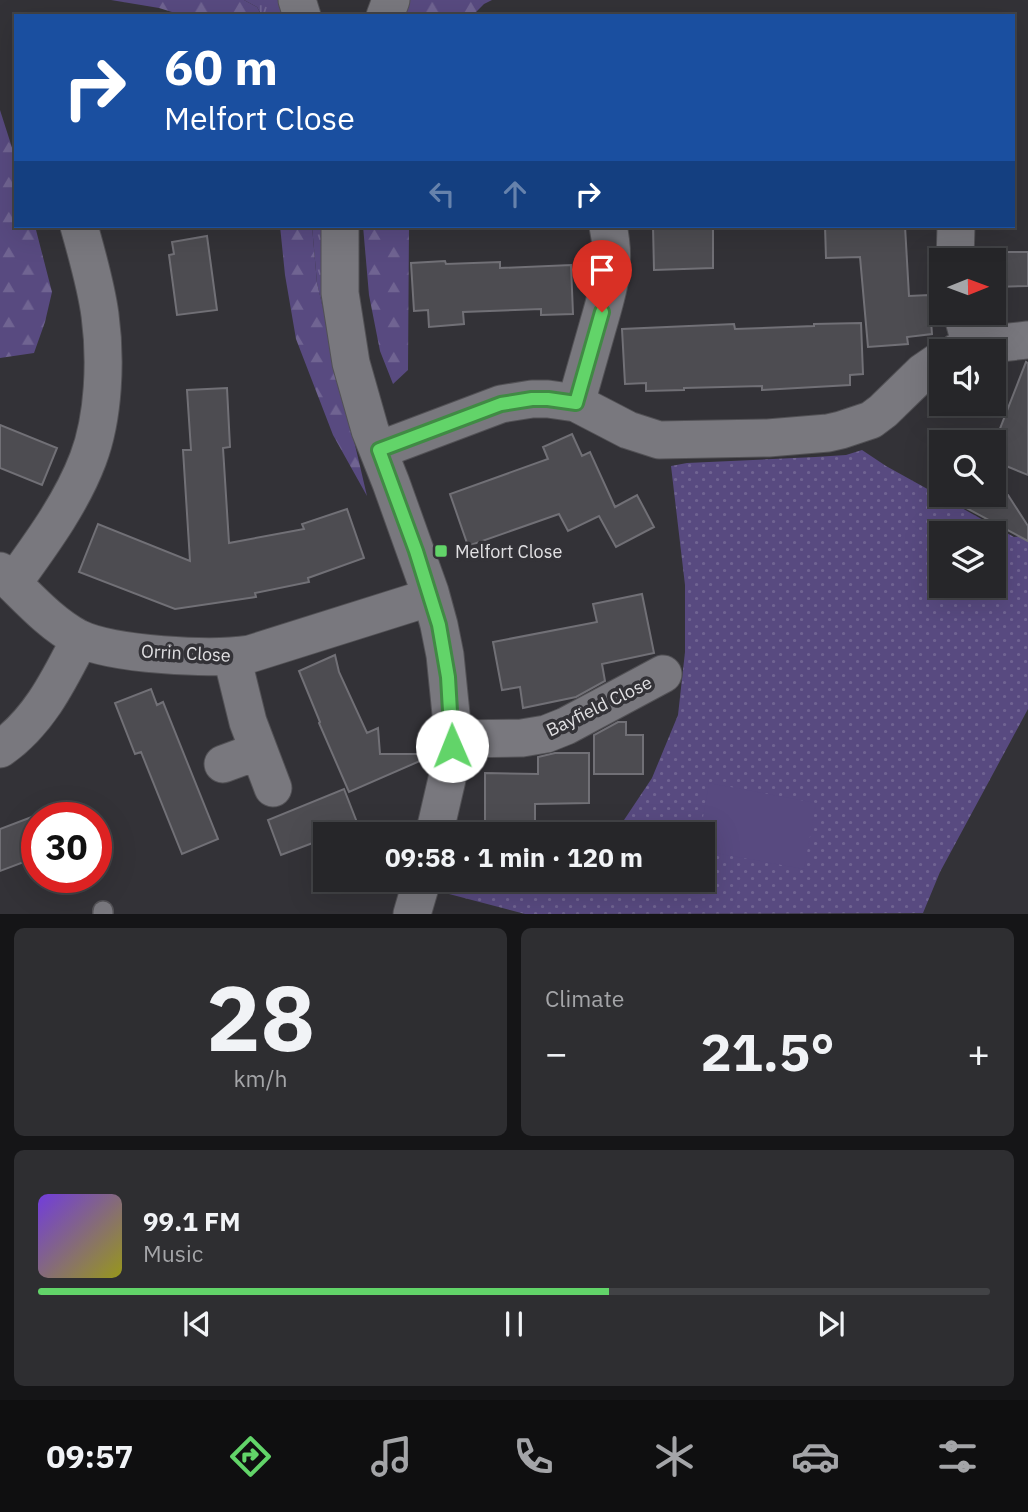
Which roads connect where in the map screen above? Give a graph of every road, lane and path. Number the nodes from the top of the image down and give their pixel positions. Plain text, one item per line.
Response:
1 (79, 228) edge
2 (340, 228) edge
3 (608, 228) edge
4 (956, 228) edge
5 (956, 248) edge
6 (1028, 340) edge
7 (1006, 341) edge
8 (929, 367) edge
9 (576, 403) junction
10 (379, 450) junction
11 (6, 577) edge
12 (431, 597) junction
13 (80, 639) junction
14 (232, 657) junction
15 (663, 674) dead end
16 (452, 740) junction
17 (0, 749) edge
18 (258, 751) junction
19 (223, 764) dead end
20 (273, 788) dead end
21 (437, 822) edge
22 (418, 892) edge
23 (412, 914) edge

1 - 11 street
2 - 10 street
3 - 9 street
4 - 5 street
6 - 7 street
8 - 9 street
9 - 10 street
10 - 12 street
11 - 13 street, Orrin Close
12 - 14 street, Orrin Close
12 - 16 street
13 - 14 street, Orrin Close
13 - 17 street
14 - 18 street
15 - 16 street, Bayfield Close
16 - 21 street
18 - 19 street
18 - 20 street
22 - 23 street

